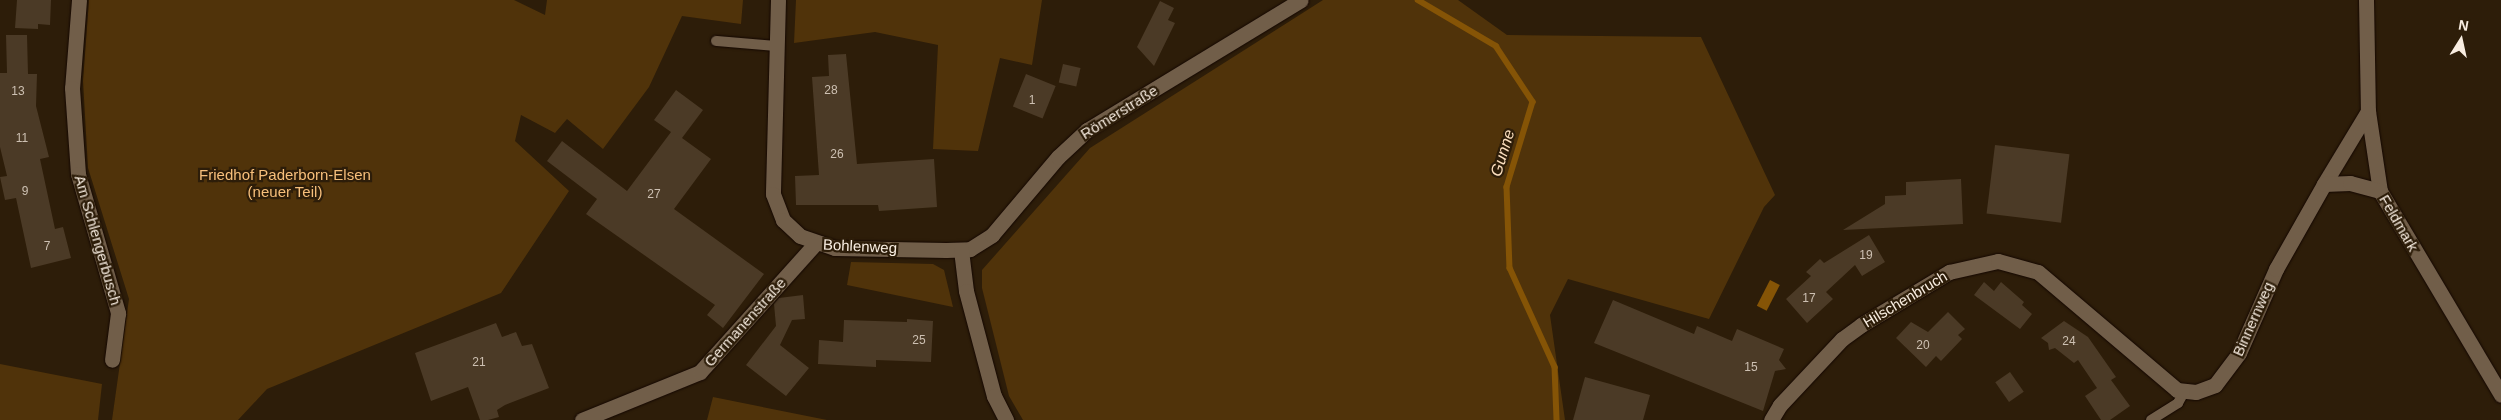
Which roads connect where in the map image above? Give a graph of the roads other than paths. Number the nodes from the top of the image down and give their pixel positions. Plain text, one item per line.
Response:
1 (79, 0) edge
2 (778, 0) edge
3 (1300, 0) edge
4 (2366, 0) edge
5 (716, 40) dead end
6 (777, 46) junction
7 (2368, 111) junction
8 (2324, 184) junction
9 (2380, 191) junction
10 (815, 244) junction
11 (961, 250) junction
12 (112, 360) dead end
13 (2184, 392) junction
14 (2501, 395) edge
15 (582, 420) edge
16 (1006, 420) edge
17 (1771, 420) edge
18 (2151, 420) edge

1 - 12 street, Am Schlengerbusch
2 - 6 street, Bohlenweg
3 - 11 street, Römerstraße
4 - 7 street, Feldmark
5 - 6 lane
6 - 10 street, Bohlenweg
7 - 8 street, Binnernweg
7 - 9 street, Feldmark
8 - 9 street
8 - 13 street, Binnernweg
9 - 14 street, Feldmark
10 - 11 street, Bohlenweg
10 - 15 street, Germanenstraße
11 - 16 street
13 - 17 street, Hilschenbruch
13 - 18 lane

